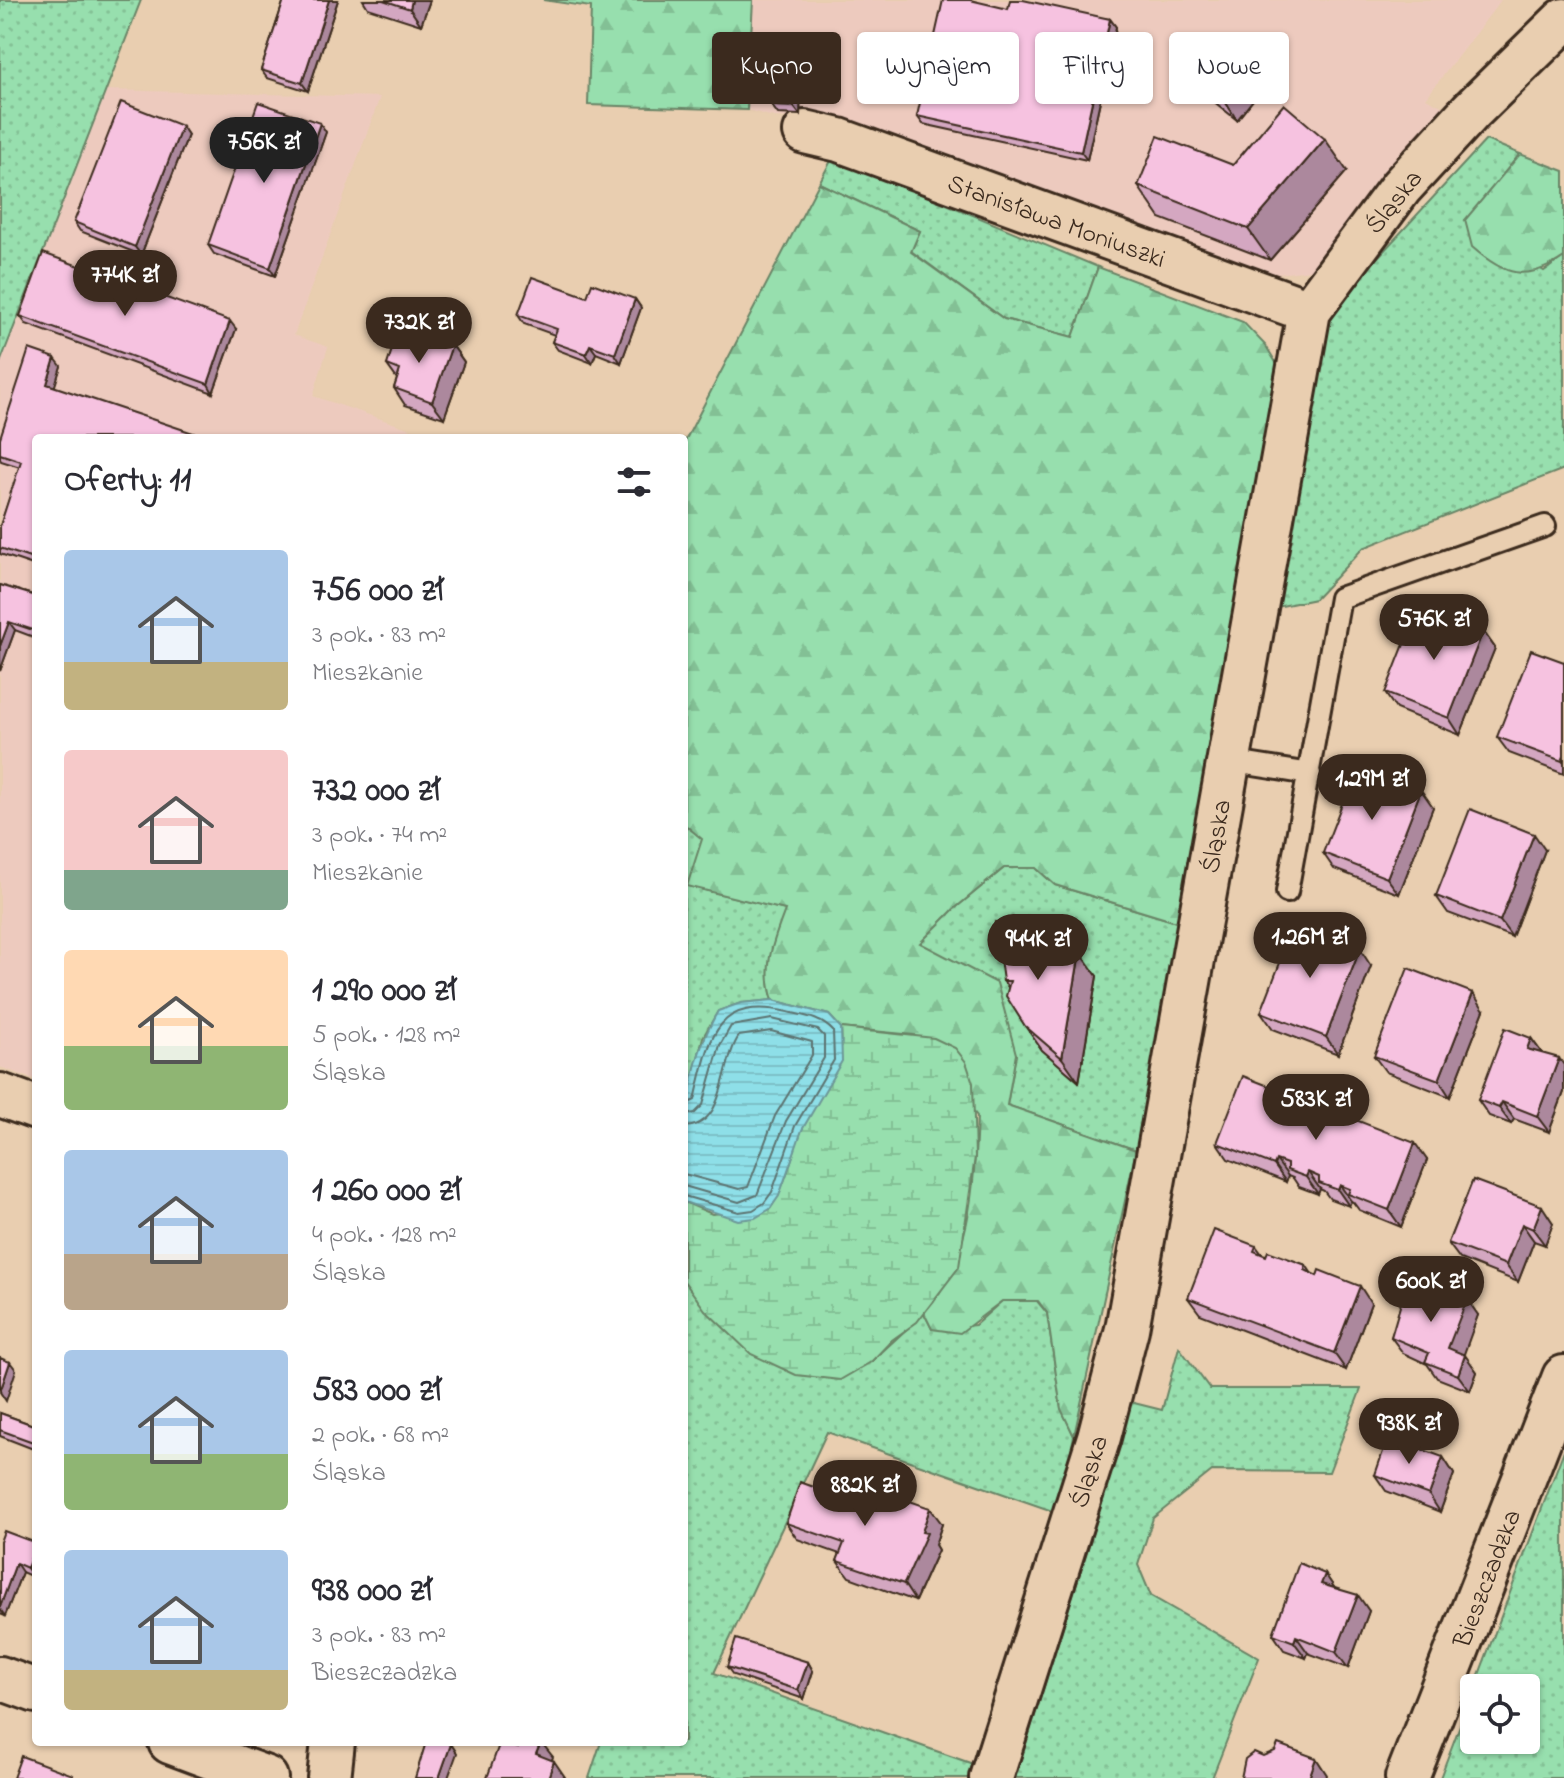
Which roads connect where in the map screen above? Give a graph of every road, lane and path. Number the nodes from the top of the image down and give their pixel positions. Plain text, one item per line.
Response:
1 (1564, 20) edge
2 (805, 132) dead end
3 (1309, 311) junction
4 (1545, 526) dead end
5 (1228, 761) junction
6 (1310, 774) junction
7 (1287, 892) dead end
8 (0, 1095) edge
9 (32, 1107) edge
10 (1564, 1377) edge
11 (0, 1678) edge
12 (32, 1690) edge
13 (181, 1746) edge
14 (333, 1746) edge
15 (266, 1778) edge
16 (329, 1778) edge
17 (991, 1778) edge
18 (1407, 1778) edge

1 - 3 street, Śląska
2 - 3 street, Stanisława Moniuszki
3 - 5 street, Śląska
4 - 6 lane
5 - 6 lane
5 - 17 street, Śląska
6 - 7 lane
8 - 9 street
10 - 18 street, Bieszczadzka
11 - 12 street
13 - 15 street
14 - 16 street

